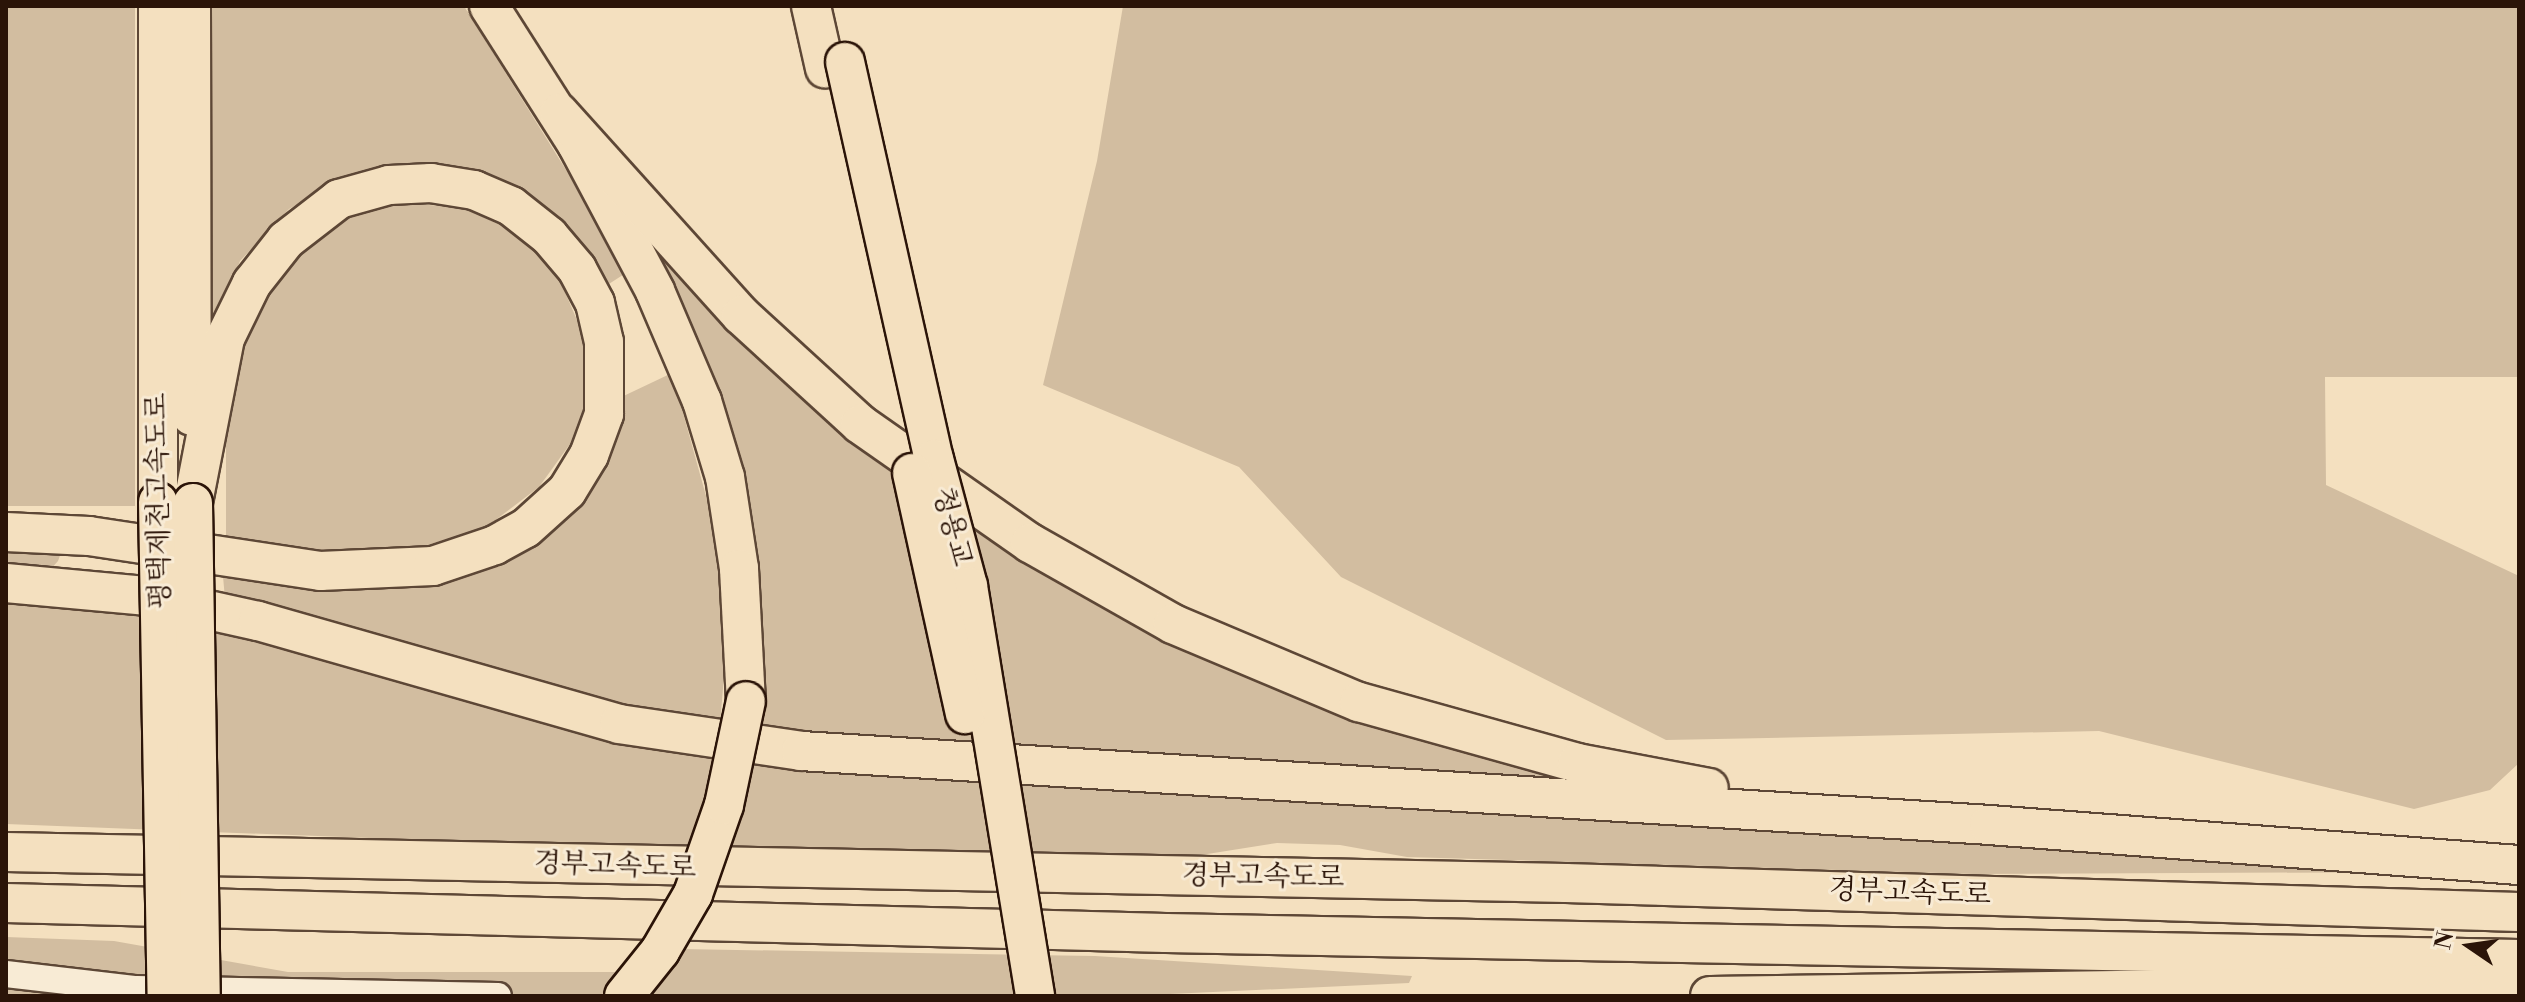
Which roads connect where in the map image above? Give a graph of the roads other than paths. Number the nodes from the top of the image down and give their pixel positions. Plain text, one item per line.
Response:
1 (158, 6) edge
2 (191, 6) edge
3 (489, 6) edge
4 (811, 6) edge
5 (832, 6) edge
6 (835, 65) junction
7 (559, 113) junction
8 (175, 502) junction
9 (6, 532) edge
10 (6, 583) edge
11 (1989, 825) junction
12 (6, 852) edge
13 (2519, 865) edge
14 (6, 903) edge
15 (2519, 912) edge
16 (2519, 959) edge
17 (6, 974) edge
18 (2519, 984) edge
19 (167, 996) edge
20 (201, 996) edge
21 (498, 996) edge
22 (624, 996) edge
23 (1012, 996) edge
24 (1035, 996) edge
25 (1710, 996) edge

1 - 8 highway, 평택제천고속도로
2 - 8 highway, 평택제천고속도로
3 - 7 highway
4 - 6 highway
5 - 6 highway
6 - 23 highway, 청용교, bridge
6 - 24 highway, 청용교, bridge
7 - 11 highway
7 - 22 highway, bridge
8 - 9 highway
8 - 19 highway, 평택제천고속도로, bridge
8 - 20 highway, 평택제천고속도로, bridge
10 - 11 highway
11 - 13 highway
12 - 15 highway, 경부고속도로
14 - 16 highway, 경부고속도로
17 - 21 lane
18 - 25 highway

